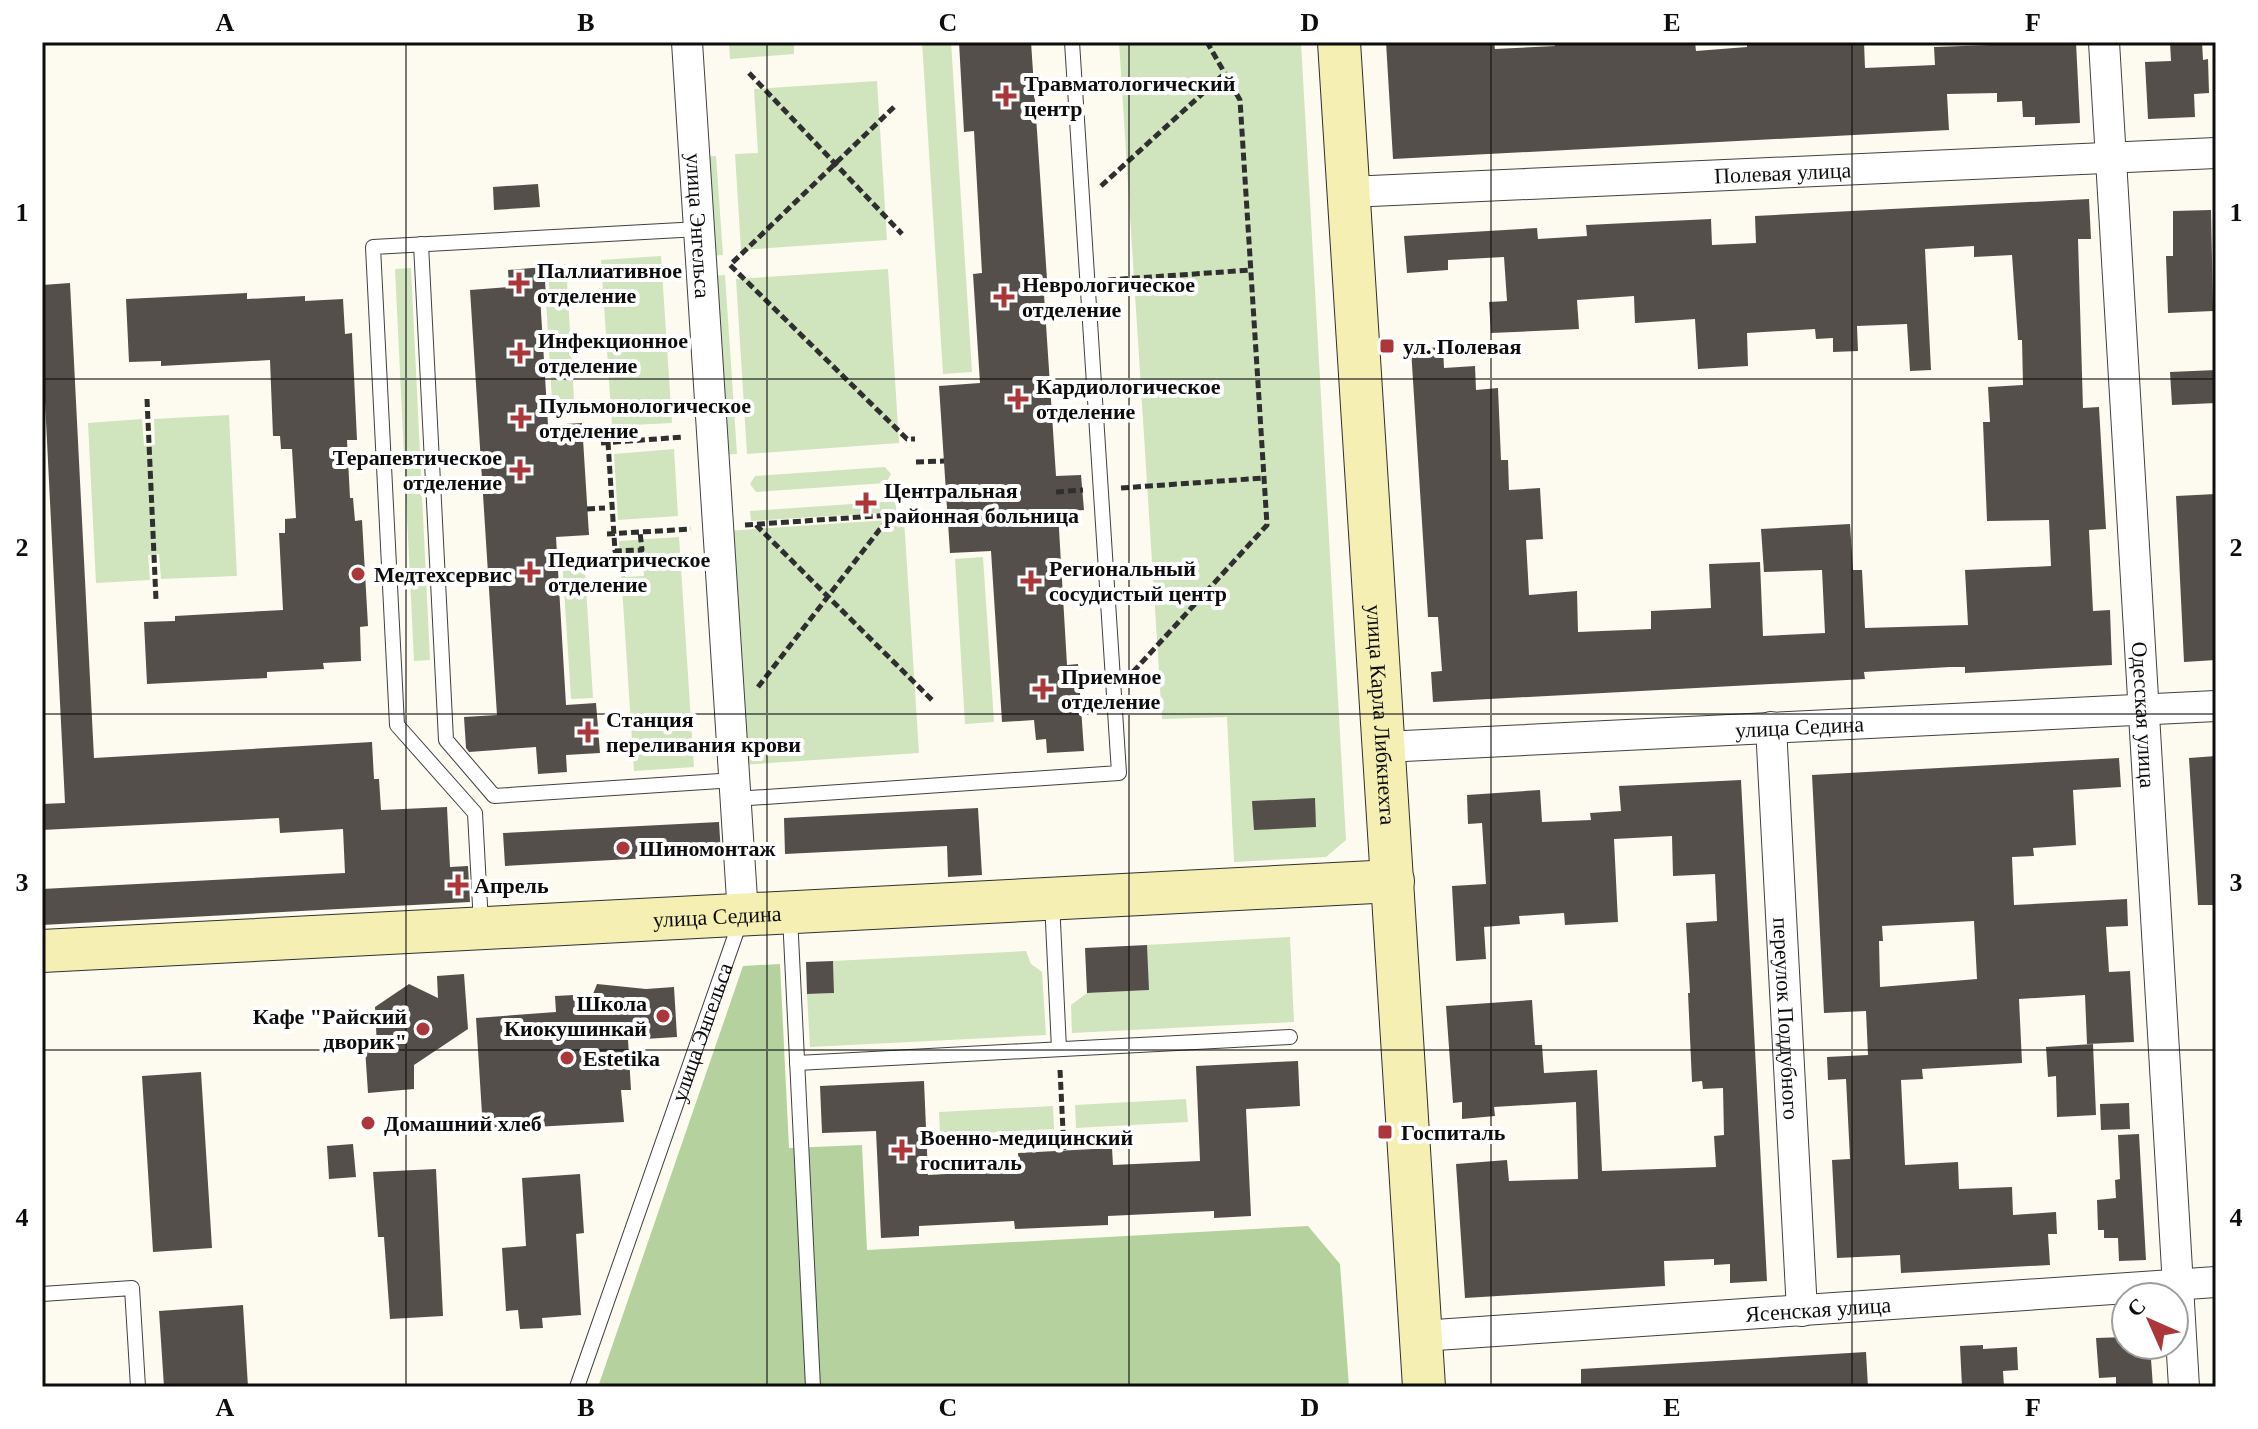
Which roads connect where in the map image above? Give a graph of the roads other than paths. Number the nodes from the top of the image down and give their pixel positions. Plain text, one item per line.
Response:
1 (687, 42) edge
2 (1072, 42) edge
3 (1339, 42) edge
4 (2104, 42) edge
5 (2216, 153) edge
6 (2111, 158) junction
7 (1349, 192) junction
8 (699, 229) junction
9 (421, 244) junction
10 (2216, 706) edge
11 (2144, 709) junction
12 (1771, 727) junction
13 (1384, 747) junction
14 (735, 789) junction
15 (1393, 881) junction
16 (1052, 899) junction
17 (790, 912) junction
18 (743, 915) junction
19 (481, 929) junction
20 (42, 951) edge
21 (1290, 1037) dead end
22 (1059, 1049) junction
23 (797, 1063) junction
24 (2178, 1281) edge
25 (2216, 1282) edge
26 (2190, 1283) edge
27 (2110, 1289) edge
28 (42, 1294) edge
29 (1802, 1311) junction
30 (1421, 1336) junction
31 (2182, 1361) edge
32 (138, 1387) edge
33 (577, 1387) edge
34 (813, 1387) edge
35 (1424, 1387) edge
36 (2184, 1387) edge

1 - 8 street, улица Энгельса
2 - 14 lane
3 - 7 street, улица Карла Либкнехта
4 - 6 street, Одесская улица
5 - 6 street, Полевая улица
6 - 7 street, Полевая улица
6 - 11 street, Одесская улица
7 - 13 street, улица Карла Либкнехта
8 - 9 lane
8 - 14 street, улица Энгельса
9 - 14 lane
9 - 19 lane
10 - 11 street, улица Седина
11 - 12 street, улица Седина
11 - 24 street, Одесская улица
12 - 13 street, улица Седина
12 - 29 street, переулок Поддубного
13 - 15 street, улица Карла Либкнехта
14 - 18 street, улица Энгельса
15 - 16 street, улица Седина
15 - 30 street, улица Карла Либкнехта
16 - 17 street, улица Седина
16 - 22 lane
17 - 18 street, улица Седина
17 - 23 lane
18 - 19 street, улица Седина
18 - 33 lane, улица Энгельса
19 - 20 street, улица Седина
21 - 22 lane
22 - 23 lane
23 - 34 lane
25 - 26 street, Ясенская улица
27 - 29 street, Ясенская улица
28 - 32 lane
29 - 30 street, Ясенская улица
30 - 35 street, улица Карла Либкнехта
31 - 36 street, Одесская улица

